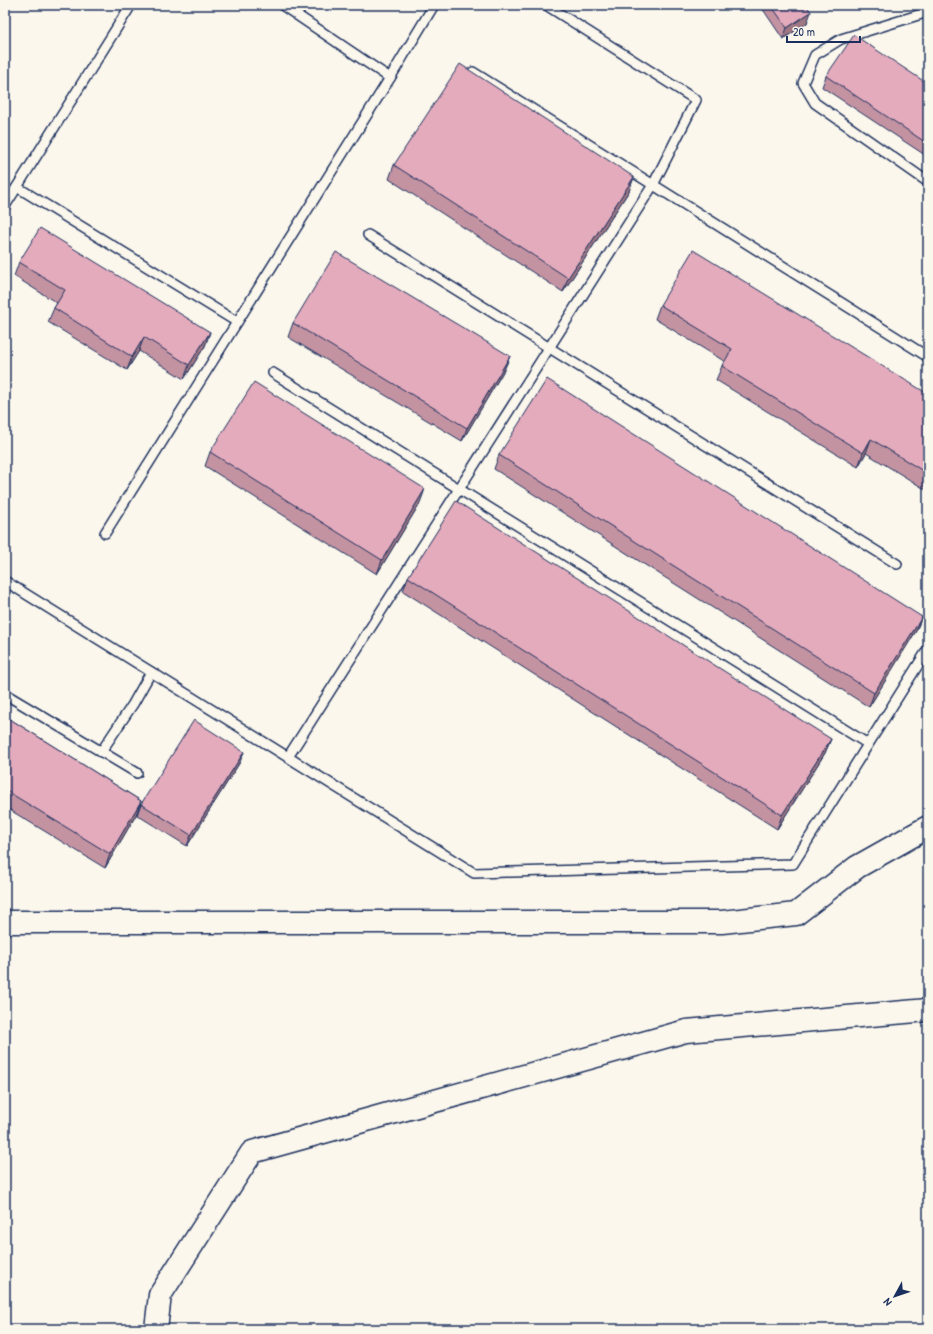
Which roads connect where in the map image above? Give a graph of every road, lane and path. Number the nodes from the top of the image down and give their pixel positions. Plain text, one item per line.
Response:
1 (131, 5) edge
2 (282, 5) edge
3 (434, 5) edge
4 (546, 5) edge
5 (928, 12) edge
6 (473, 72) edge
7 (390, 78) junction
8 (928, 182) edge
9 (653, 185) junction
10 (17, 187) junction
11 (5, 206) edge
12 (368, 235) dead end
13 (237, 322) junction
14 (549, 348) junction
15 (928, 357) edge
16 (273, 374) dead end
17 (459, 489) junction
18 (105, 533) dead end
19 (897, 564) dead end
20 (5, 581) edge
21 (928, 648) edge
22 (151, 672) junction
23 (5, 694) edge
24 (868, 744) junction
25 (101, 752) junction
26 (288, 757) junction
27 (137, 773) dead end
28 (928, 827) edge
29 (5, 922) edge
30 (928, 1010) edge
31 (156, 1329) edge

1 - 10 lane
2 - 7 lane
3 - 7 lane
4 - 9 lane
5 - 8 lane
6 - 9 lane
7 - 13 lane
9 - 14 lane
9 - 15 lane
10 - 11 lane
10 - 13 lane
12 - 14 lane
13 - 18 lane
14 - 17 lane
14 - 19 lane
16 - 17 lane
17 - 24 lane
17 - 26 lane
20 - 22 lane
21 - 24 lane
22 - 25 lane
22 - 26 lane
23 - 25 lane
24 - 26 lane
25 - 27 lane
28 - 29 street
30 - 31 street

